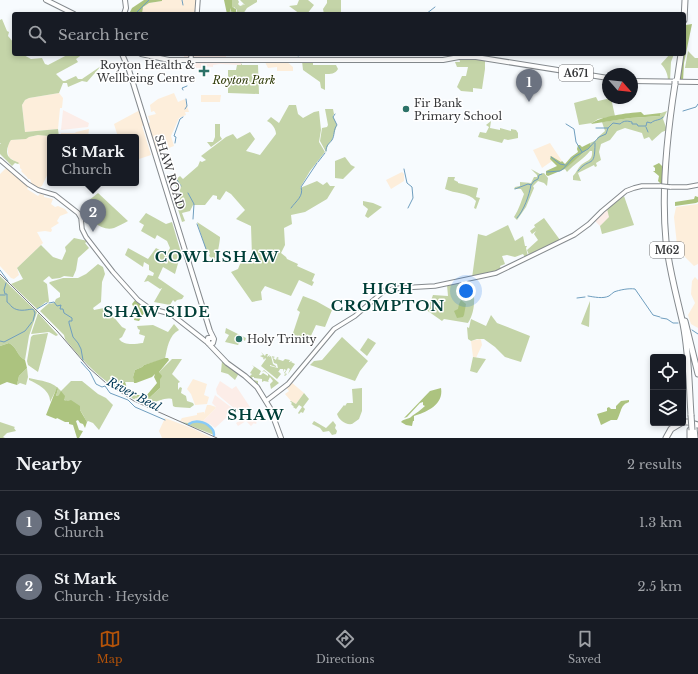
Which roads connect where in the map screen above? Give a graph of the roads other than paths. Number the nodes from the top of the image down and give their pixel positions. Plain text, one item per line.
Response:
1 (46, 0) edge
2 (125, 0) edge
3 (198, 0) edge
4 (684, 1) edge
5 (70, 12) edge
6 (125, 12) edge
7 (197, 12) edge
8 (682, 12) edge
9 (684, 12) edge
10 (123, 56) edge
11 (150, 56) edge
12 (191, 56) edge
13 (679, 56) edge
14 (191, 60) junction
15 (602, 77) edge
16 (638, 82) edge
17 (698, 82) edge
18 (676, 83) junction
19 (0, 160) edge
20 (698, 185) edge
21 (168, 186) dead end
22 (166, 191) junction
23 (682, 310) junction
24 (210, 340) junction
25 (698, 374) edge
26 (266, 401) junction
27 (691, 415) junction
28 (698, 421) edge
29 (686, 422) edge
30 (674, 426) edge
31 (676, 426) edge
32 (693, 428) edge
33 (281, 438) edge
34 (666, 438) edge
35 (692, 438) edge

1 - 5 main road
2 - 6 main road
3 - 7 main road
4 - 8 highway
4 - 9 highway
10 - 22 main road, SHAW ROAD
11 - 14 main road, A671
12 - 14 main road
13 - 18 highway, M62
14 - 15 main road, A671
16 - 17 main road
18 - 23 highway, M62
18 - 27 highway, M62
19 - 24 main road
20 - 26 main road, bridge
21 - 22 main road
22 - 24 main road, SHAW ROAD
23 - 25 highway, M62
23 - 27 highway, M62
24 - 26 main road
26 - 33 main road
27 - 32 highway, M62, bridge
28 - 29 highway
30 - 34 highway
31 - 34 highway
32 - 35 highway, M62

